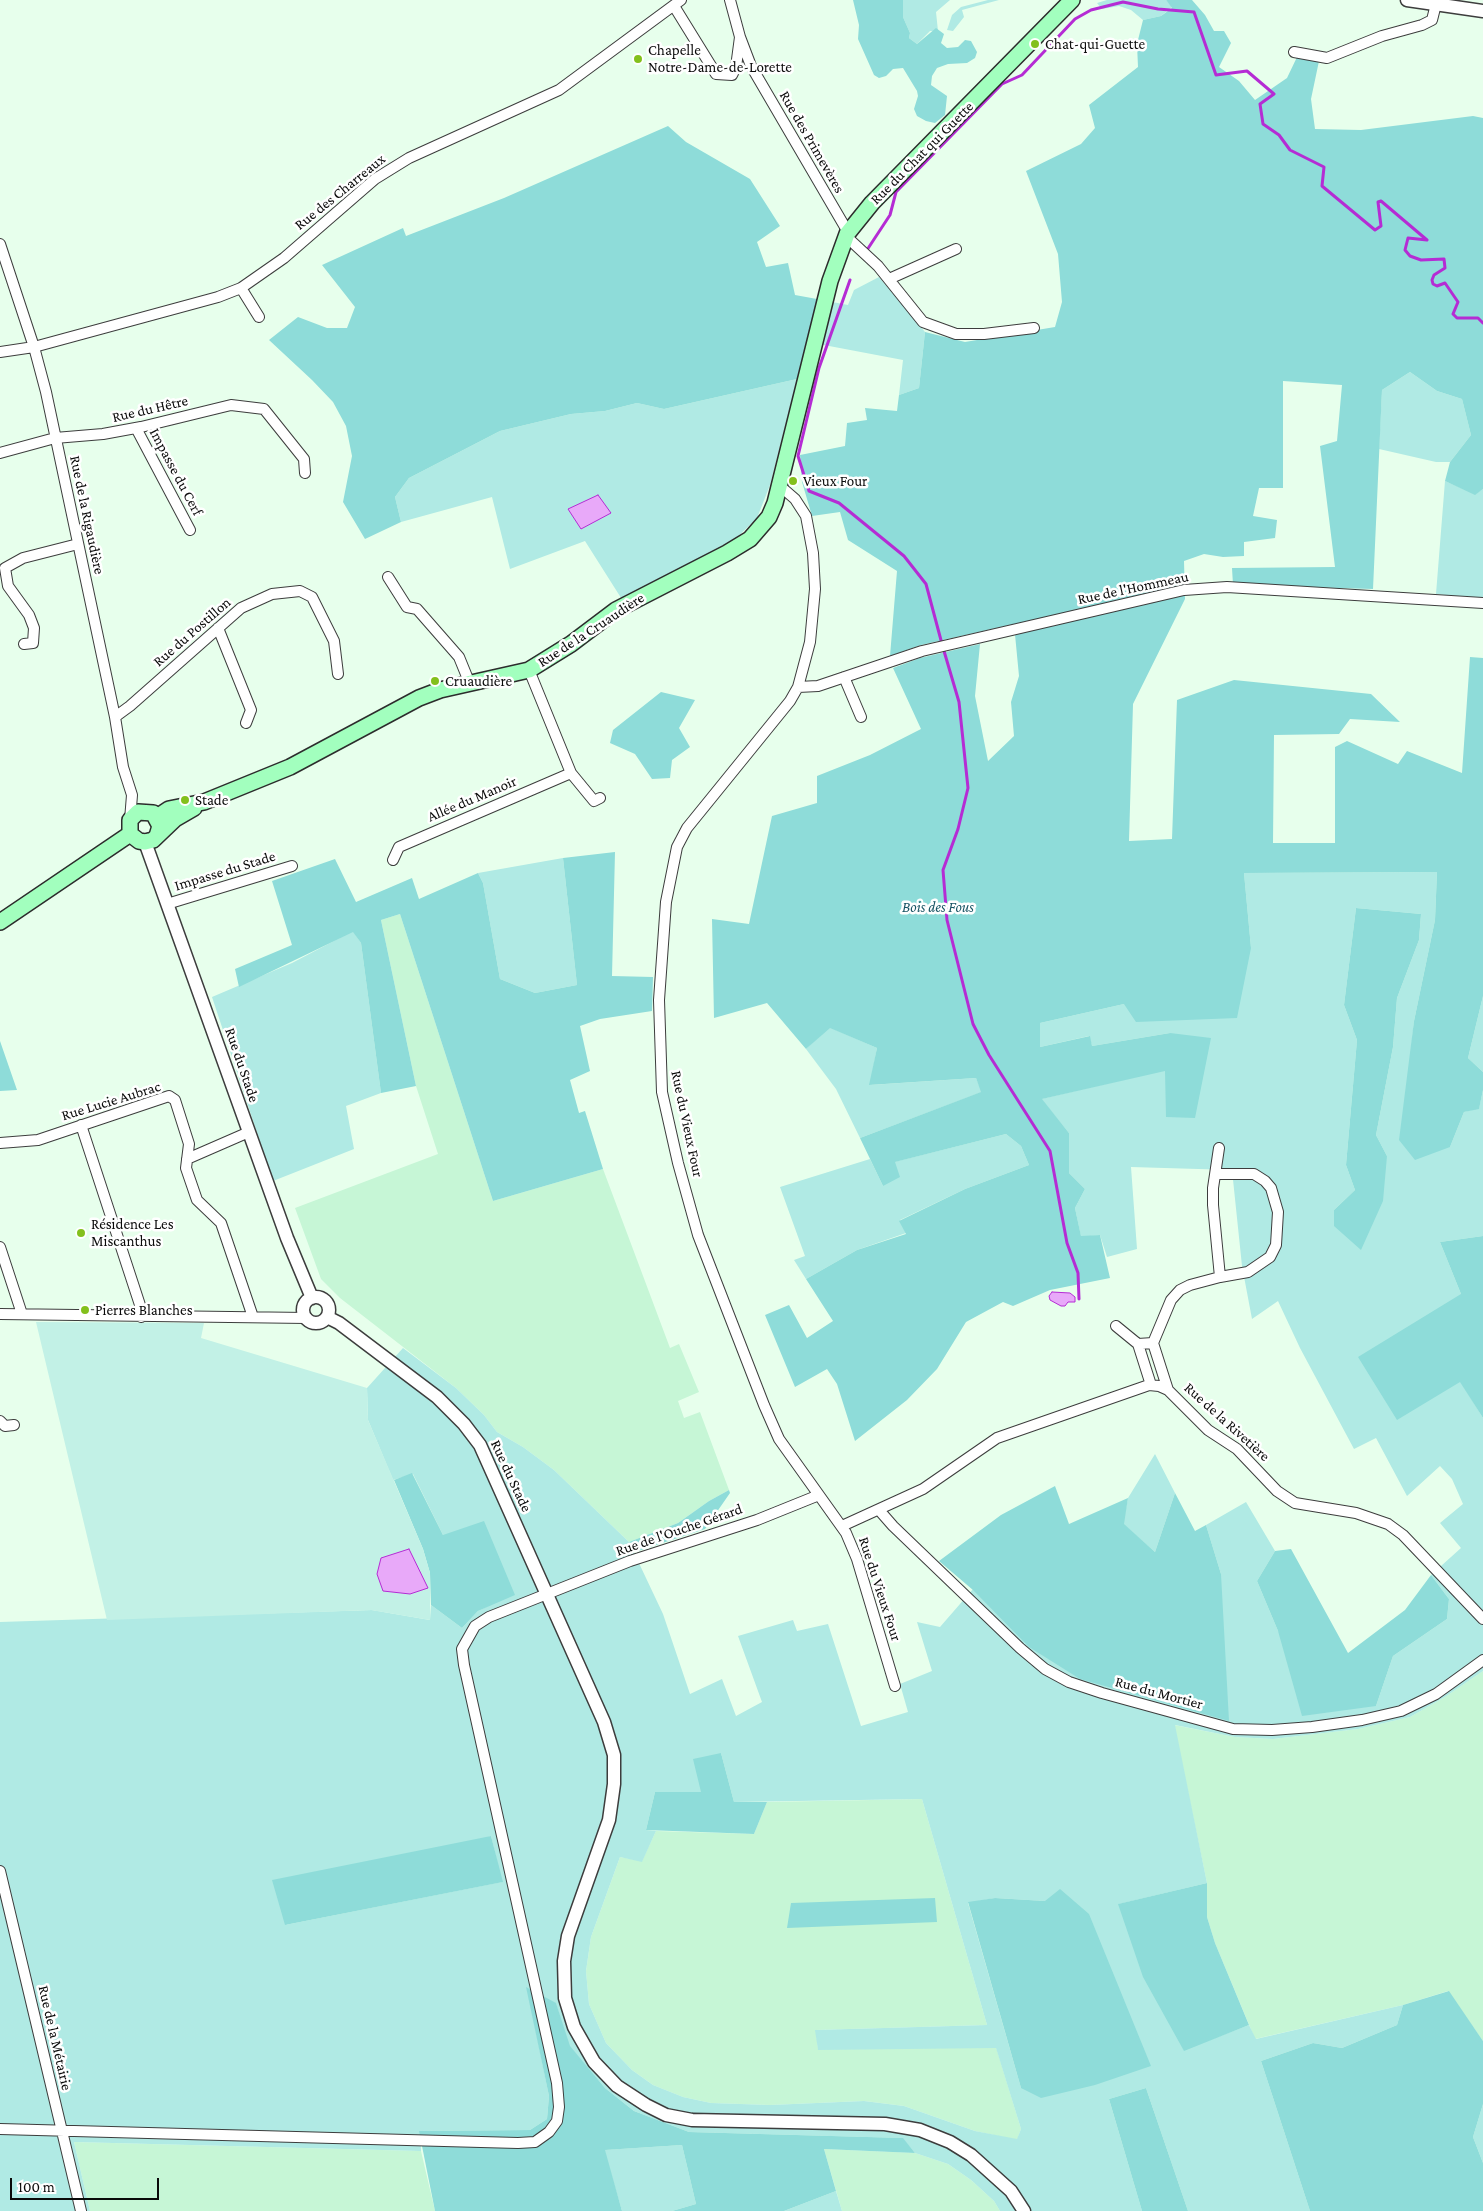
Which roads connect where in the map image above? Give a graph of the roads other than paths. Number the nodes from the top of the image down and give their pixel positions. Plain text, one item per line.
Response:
1 (730, 0) edge
2 (1072, 0) edge
3 (1083, 0) edge
4 (1407, 0) edge
5 (678, 3) edge
6 (1457, 3) edge
7 (1436, 4) junction
8 (1483, 11) edge
9 (740, 37) junction
10 (1294, 52) dead end
11 (1001, 74) junction
12 (847, 234) junction
13 (0, 244) edge
14 (956, 250) dead end
15 (889, 280) junction
16 (241, 288) junction
17 (260, 318) dead end
18 (1034, 328) dead end
19 (34, 347) junction
20 (0, 352) edge
21 (136, 428) junction
22 (55, 438) junction
23 (0, 452) edge
24 (305, 473) dead end
25 (780, 486) junction
26 (190, 530) dead end
27 (78, 544) junction
28 (388, 577) dead end
29 (1483, 603) edge
30 (218, 628) junction
31 (24, 644) dead end
32 (529, 670) junction
33 (338, 674) dead end
34 (844, 677) junction
35 (470, 684) junction
36 (798, 687) junction
37 (115, 717) junction
38 (861, 717) dead end
39 (246, 724) dead end
40 (571, 773) junction
41 (132, 795) junction
42 (600, 798) dead end
43 (204, 802) junction
44 (150, 814) junction
45 (130, 827) junction
46 (151, 839) junction
47 (393, 860) dead end
48 (292, 866) dead end
49 (167, 904) junction
50 (0, 922) edge
51 (81, 1125) junction
52 (248, 1132) junction
53 (0, 1143) edge
54 (1219, 1148) dead end
55 (188, 1158) junction
56 (1216, 1174) junction
57 (0, 1247) edge
58 (1220, 1277) junction
59 (312, 1298) junction
60 (0, 1314) edge
61 (22, 1314) junction
62 (141, 1317) junction
63 (253, 1317) junction
64 (327, 1317) junction
65 (307, 1318) junction
66 (1116, 1326) dead end
67 (1153, 1343) junction
68 (1138, 1344) junction
69 (1151, 1385) junction
70 (1168, 1390) junction
71 (0, 1421) edge
72 (14, 1425) dead end
73 (820, 1495) junction
74 (879, 1510) junction
75 (842, 1526) junction
76 (547, 1594) junction
77 (1483, 1619) edge
78 (1483, 1660) edge
79 (895, 1686) dead end
80 (0, 1872) edge
81 (0, 2129) edge
82 (62, 2131) junction
83 (81, 2211) edge
84 (1024, 2211) edge

1 - 9 street, Rue des Primevères
2 - 11 main road, Rue du Chat qui Guette
3 - 11 main road, Rue du Chat qui Guette
4 - 7 street
5 - 9 street
5 - 16 street, Rue des Charreaux
6 - 7 street
6 - 8 street
7 - 10 street
9 - 12 street, Rue des Primevères
11 - 12 main road, Rue du Chat qui Guette
12 - 15 street, Rue des Primevères
12 - 25 main road, Rue de la Cruaudière
13 - 19 street, Rue de la Rigaudière
14 - 15 street
15 - 18 street, Rue des Primevères
16 - 17 street
16 - 19 street, Rue des Charreaux
19 - 20 street, Rue des Charreaux
19 - 22 street, Rue de la Rigaudière
21 - 22 street, Rue du Hêtre
21 - 24 street, Rue du Hêtre
21 - 26 street, Impasse du Cerf
22 - 23 street, Rue du Hêtre
22 - 27 street, Rue de la Rigaudière
25 - 32 main road, Rue de la Cruaudière
25 - 36 street, Rue du Vieux Four
27 - 31 street
27 - 37 street, Rue de la Rigaudière
28 - 35 street
29 - 34 street, Rue de l'Hommeau
30 - 33 street, Rue du Postillon
30 - 37 street, Rue du Postillon
30 - 39 street
32 - 35 main road, Rue de la Cruaudière
32 - 40 street
34 - 36 street, Rue de l'Hommeau
34 - 38 street
35 - 43 main road, Rue de la Cruaudière
36 - 73 street, Rue du Vieux Four
37 - 41 street, Rue de la Rigaudière
40 - 42 street
40 - 47 street, Allée du Manoir
41 - 44 street, Rue de la Rigaudière
41 - 45 street, Rue de la Rigaudière
43 - 44 main road, Rue de la Cruaudière
43 - 46 main road
44 - 45 main road
44 - 46 main road
45 - 46 main road
45 - 50 main road
46 - 49 street, Rue du Stade
48 - 49 street, Impasse du Stade
49 - 52 street, Rue du Stade
51 - 53 street, Rue Lucie Aubrac
51 - 55 street, Rue Lucie Aubrac
51 - 62 street
52 - 55 street
52 - 59 street, Rue du Stade
54 - 56 street
55 - 63 street, Rue Lucie Aubrac
56 - 58 street
56 - 58 street
57 - 61 street
58 - 67 street
59 - 64 street
59 - 65 street
60 - 61 street
61 - 62 street
62 - 63 street
63 - 65 street
64 - 65 street
64 - 76 street, Rue du Stade
66 - 68 street
67 - 68 street
67 - 70 street
68 - 69 street
69 - 70 street, Rue de la Rivetière
69 - 74 street
70 - 77 street, Rue de la Rivetière
71 - 72 street
73 - 75 street, Rue du Vieux Four
73 - 76 street, Rue de l'Ouche Gérard
74 - 75 street
74 - 78 street, Rue du Mortier
75 - 79 street, Rue du Vieux Four
76 - 82 street, Rue de l'Ouche Gérard
76 - 84 street, Rue du Stade
80 - 82 street, Rue de la Métairie
81 - 82 street, Rue de l'Ouche Gérard
82 - 83 street, Rue de la Métairie

